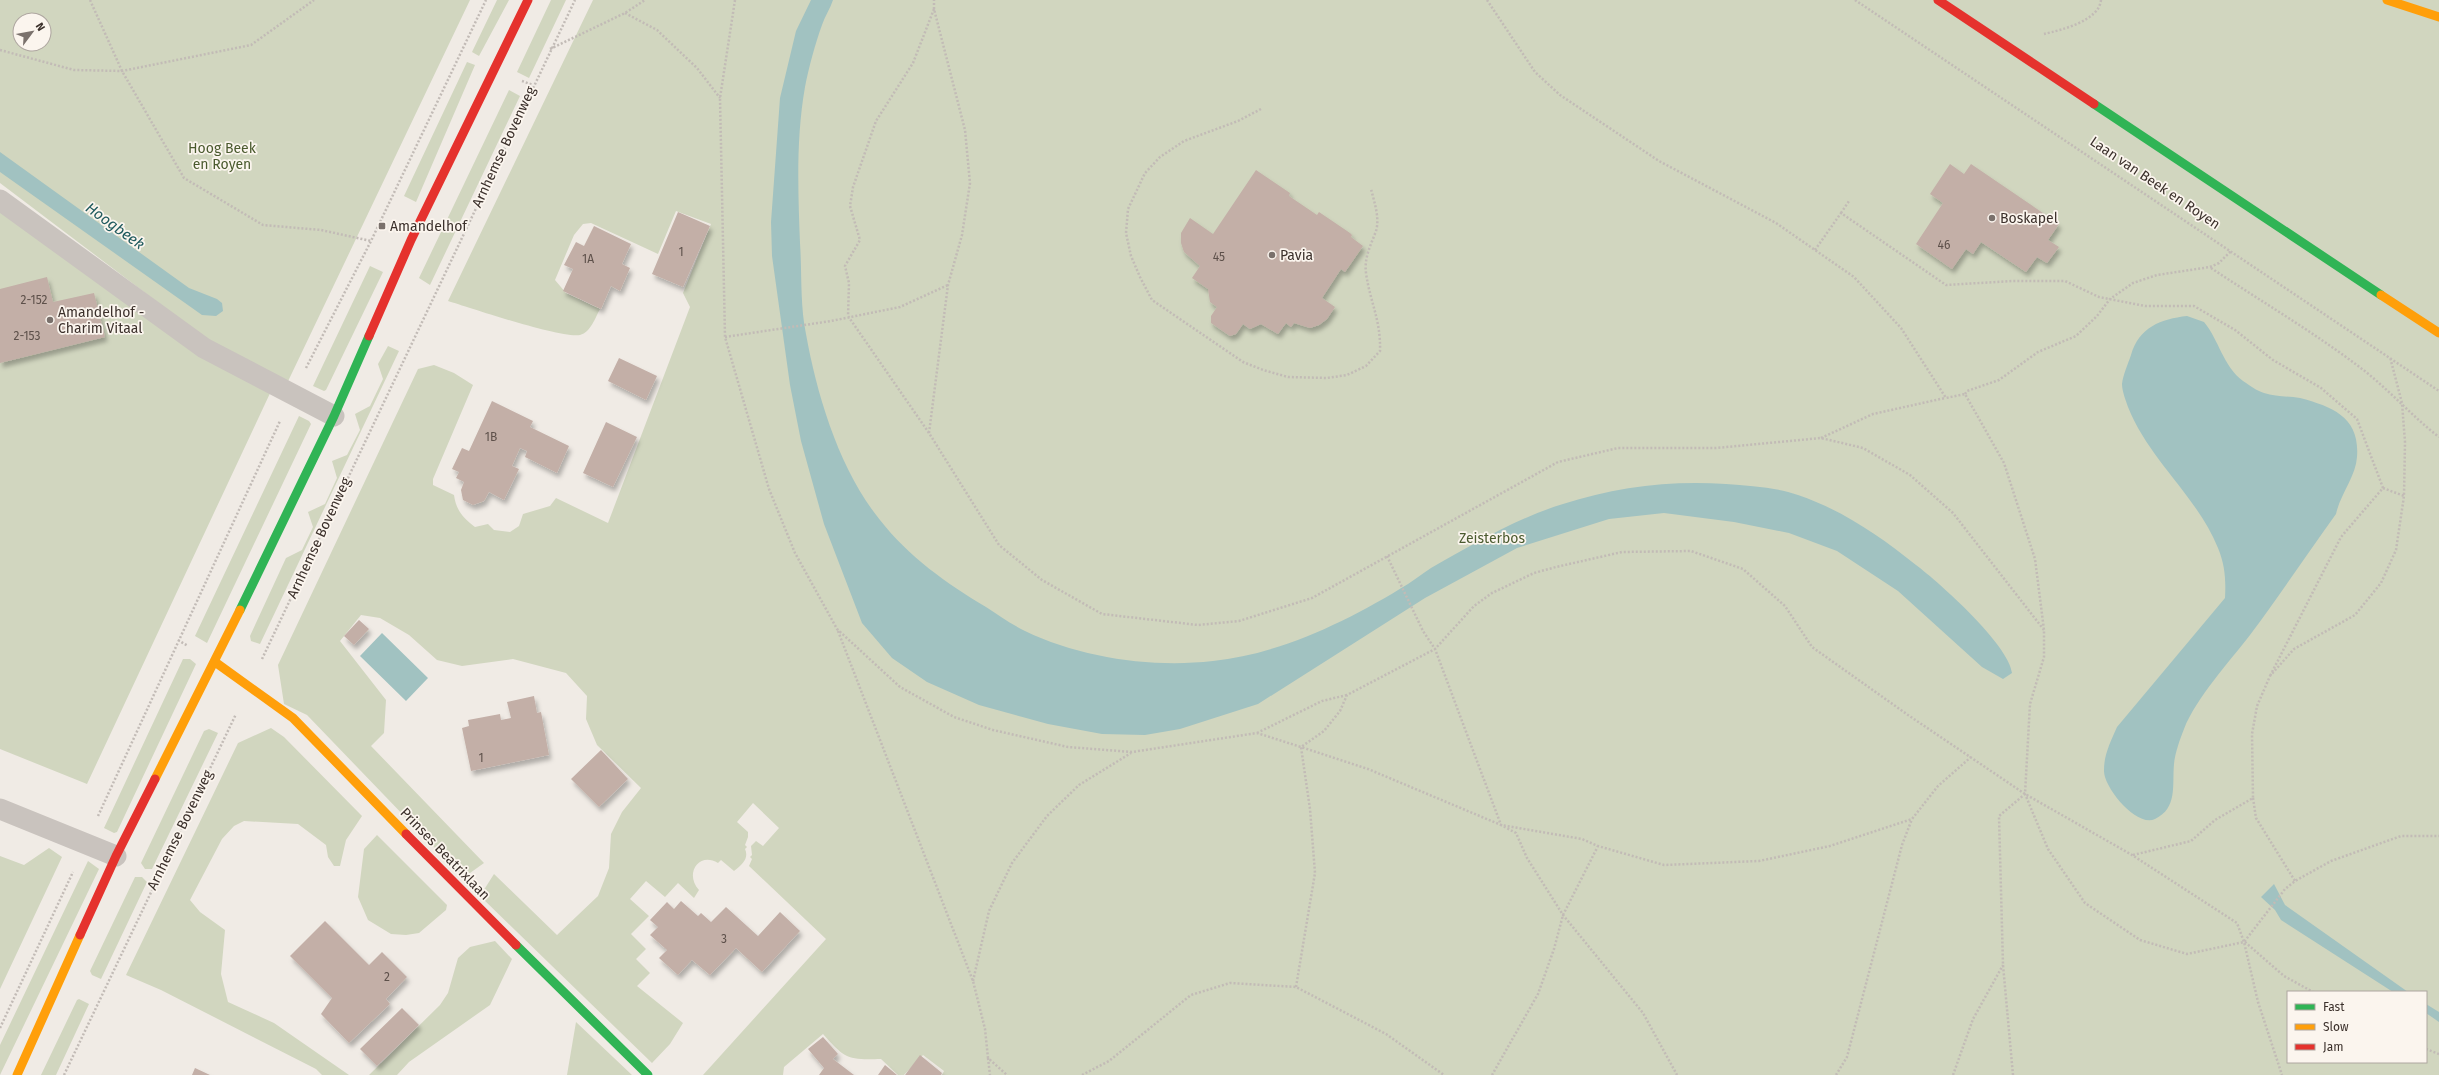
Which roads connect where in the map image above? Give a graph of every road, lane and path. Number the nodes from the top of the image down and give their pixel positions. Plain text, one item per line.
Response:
1 (90, 0) edge
2 (314, 0) edge
3 (486, 0) edge
4 (528, 0) edge
5 (575, 0) edge
6 (645, 0) edge
7 (735, 0) edge
8 (934, 0) edge
9 (1487, 0) edge
10 (1855, 0) edge
11 (1938, 0) edge
12 (2101, 0) edge
13 (2387, 0) edge
14 (934, 9) junction
15 (625, 13) junction
16 (2439, 17) edge
17 (2040, 34) dead end
18 (0, 50) edge
19 (550, 50) junction
20 (122, 72) junction
21 (720, 98) junction
22 (1261, 109) dead end
23 (1371, 189) dead end
24 (0, 200) edge
25 (1849, 201) dead end
26 (1841, 213) junction
27 (371, 241) junction
28 (1815, 250) junction
29 (2231, 251) junction
30 (2210, 268) junction
31 (948, 285) junction
32 (2110, 299) junction
33 (848, 316) junction
34 (2439, 333) edge
35 (725, 337) junction
36 (2390, 358) junction
37 (2439, 391) edge
38 (292, 394) junction
39 (1965, 394) junction
40 (1946, 398) junction
41 (2402, 403) junction
42 (334, 416) junction
43 (929, 433) junction
44 (2439, 437) edge
45 (1821, 438) junction
46 (2383, 488) junction
47 (2404, 496) junction
48 (1387, 556) junction
49 (837, 629) junction
50 (2044, 630) junction
51 (1435, 649) junction
52 (214, 662) junction
53 (2270, 676) junction
54 (249, 686) junction
55 (1347, 695) junction
56 (1257, 733) junction
57 (1301, 747) junction
58 (1132, 752) junction
59 (1970, 757) junction
60 (2025, 794) junction
61 (2253, 798) junction
62 (0, 809) edge
63 (1912, 819) junction
64 (1501, 825) junction
65 (2439, 836) edge
66 (86, 844) junction
67 (1598, 846) junction
68 (2132, 855) junction
69 (116, 856) junction
70 (2295, 881) junction
71 (1563, 915) junction
72 (2244, 942) junction
73 (2004, 965) junction
74 (973, 981) junction
75 (1296, 987) junction
76 (2311, 991) edge
77 (0, 1028) edge
78 (2427, 1049) edge
79 (2439, 1054) edge
80 (988, 1058) junction
81 (17, 1075) edge
82 (64, 1075) edge
83 (648, 1075) edge
84 (990, 1075) edge
85 (1007, 1075) edge
86 (1082, 1075) edge
87 (1444, 1075) edge
88 (1492, 1075) edge
89 (1677, 1075) edge
90 (1836, 1075) edge
91 (1953, 1075) edge
92 (2013, 1075) edge
93 (2282, 1075) edge

1 - 20 path
2 - 20 path
3 - 27 path
4 - 42 main road
5 - 19 path, Arnhemse Bovenweg
6 - 15 path
7 - 21 path
8 - 14 path
9 - 28 path
10 - 29 path, Laan van Beek en Royen
11 - 34 main road
12 - 17 path
13 - 16 main road
14 - 31 path
14 - 33 path
15 - 19 path
15 - 21 path
18 - 20 path
19 - 54 path, Arnhemse Bovenweg
20 - 27 path
21 - 35 path
22 - 23 path
24 - 38 lane
25 - 26 path
26 - 28 path
26 - 32 path
27 - 38 path
28 - 40 path
29 - 30 path
29 - 36 path, Laan van Beek en Royen
30 - 32 path
30 - 41 path
31 - 33 path
31 - 43 path
32 - 39 path
32 - 46 path
33 - 35 path
33 - 43 path
35 - 49 path
36 - 37 path, Laan van Beek en Royen
36 - 41 path
38 - 42 lane
38 - 66 path
39 - 40 path
39 - 50 path
40 - 45 path
41 - 44 path
41 - 47 path
42 - 52 main road
43 - 48 path
45 - 48 path
45 - 50 path
46 - 47 path
46 - 53 path
47 - 53 path
48 - 51 path
49 - 58 path
49 - 74 path
50 - 60 path
51 - 55 path
51 - 59 path
51 - 64 path
52 - 54 main road, Prinses Beatrixlaan
52 - 69 main road
53 - 61 path
54 - 82 path, Arnhemse Bovenweg
54 - 83 main road, Prinses Beatrixlaan
55 - 56 path
55 - 57 path
56 - 57 path
56 - 58 path
57 - 64 path
57 - 75 path
58 - 74 path
59 - 60 path
59 - 63 path
60 - 68 path
60 - 72 path
60 - 73 path
61 - 68 path
61 - 70 path
62 - 66 lane
63 - 67 path
63 - 90 path
64 - 67 path
64 - 71 path
65 - 70 path
66 - 69 lane
66 - 77 path
67 - 71 path
68 - 72 path
69 - 81 main road
70 - 72 path
71 - 88 path
71 - 89 path
72 - 76 path
72 - 93 path
73 - 91 path
73 - 92 path
74 - 80 path
75 - 86 path
75 - 87 path
78 - 79 path
80 - 84 path
80 - 85 path

